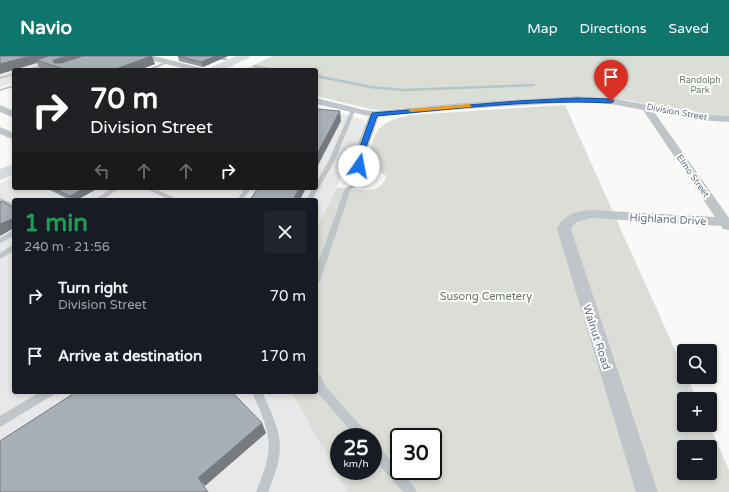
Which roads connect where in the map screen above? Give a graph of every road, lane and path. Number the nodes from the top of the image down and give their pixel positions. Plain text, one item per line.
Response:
1 (145, 56) edge
2 (250, 57) edge
3 (58, 61) edge
4 (168, 62) junction
5 (155, 67) joint
6 (34, 68) edge
7 (158, 68) edge
8 (191, 68) edge
9 (220, 68) edge
10 (233, 68) edge
11 (12, 75) edge
12 (0, 78) edge
13 (12, 86) edge
14 (6, 88) junction
15 (0, 90) edge
16 (12, 91) edge
17 (318, 102) edge
18 (646, 107) junction
19 (0, 108) edge
20 (354, 111) junction
21 (12, 114) edge
22 (374, 114) junction
23 (696, 117) junction
24 (729, 119) edge
25 (656, 124) junction
26 (0, 130) edge
27 (12, 136) edge
28 (12, 159) edge
29 (0, 165) edge
30 (12, 170) edge
31 (0, 175) edge
32 (366, 181) joint
33 (318, 185) edge
34 (114, 190) edge
35 (152, 190) edge
36 (100, 198) edge
37 (171, 198) edge
38 (0, 200) edge
39 (12, 207) edge
40 (607, 215) joint
41 (727, 224) edge
42 (12, 234) edge
43 (0, 241) edge
44 (12, 249) edge
45 (0, 256) edge
46 (318, 275) edge
47 (318, 382) edge
48 (46, 394) edge
49 (258, 394) edge
50 (0, 422) edge
51 (355, 428) edge
52 (382, 459) edge
53 (262, 492) edge
54 (411, 492) edge
55 (647, 492) edge

1 - 4 street
2 - 9 main road
2 - 10 main road
3 - 6 lane
4 - 5 lane
4 - 8 street
5 - 7 lane
11 - 12 lane
13 - 14 lane
14 - 15 lane
14 - 16 lane
17 - 20 street, Division Street
18 - 22 street, Division Street
18 - 23 street, Division Street
18 - 25 street, Elmo Street
19 - 21 street
20 - 22 street, Division Street
20 - 33 lane
22 - 32 street
23 - 24 street, Division Street
23 - 25 street
25 - 41 street, Elmo Street
26 - 27 street
28 - 29 main road
30 - 31 main road
32 - 46 lane
34 - 36 lane
35 - 37 lane
38 - 39 lane
40 - 41 street, Highland Drive
40 - 55 street, Walnut Road
42 - 43 lane
44 - 45 lane
47 - 51 lane
48 - 50 lane
49 - 53 lane
52 - 54 lane

